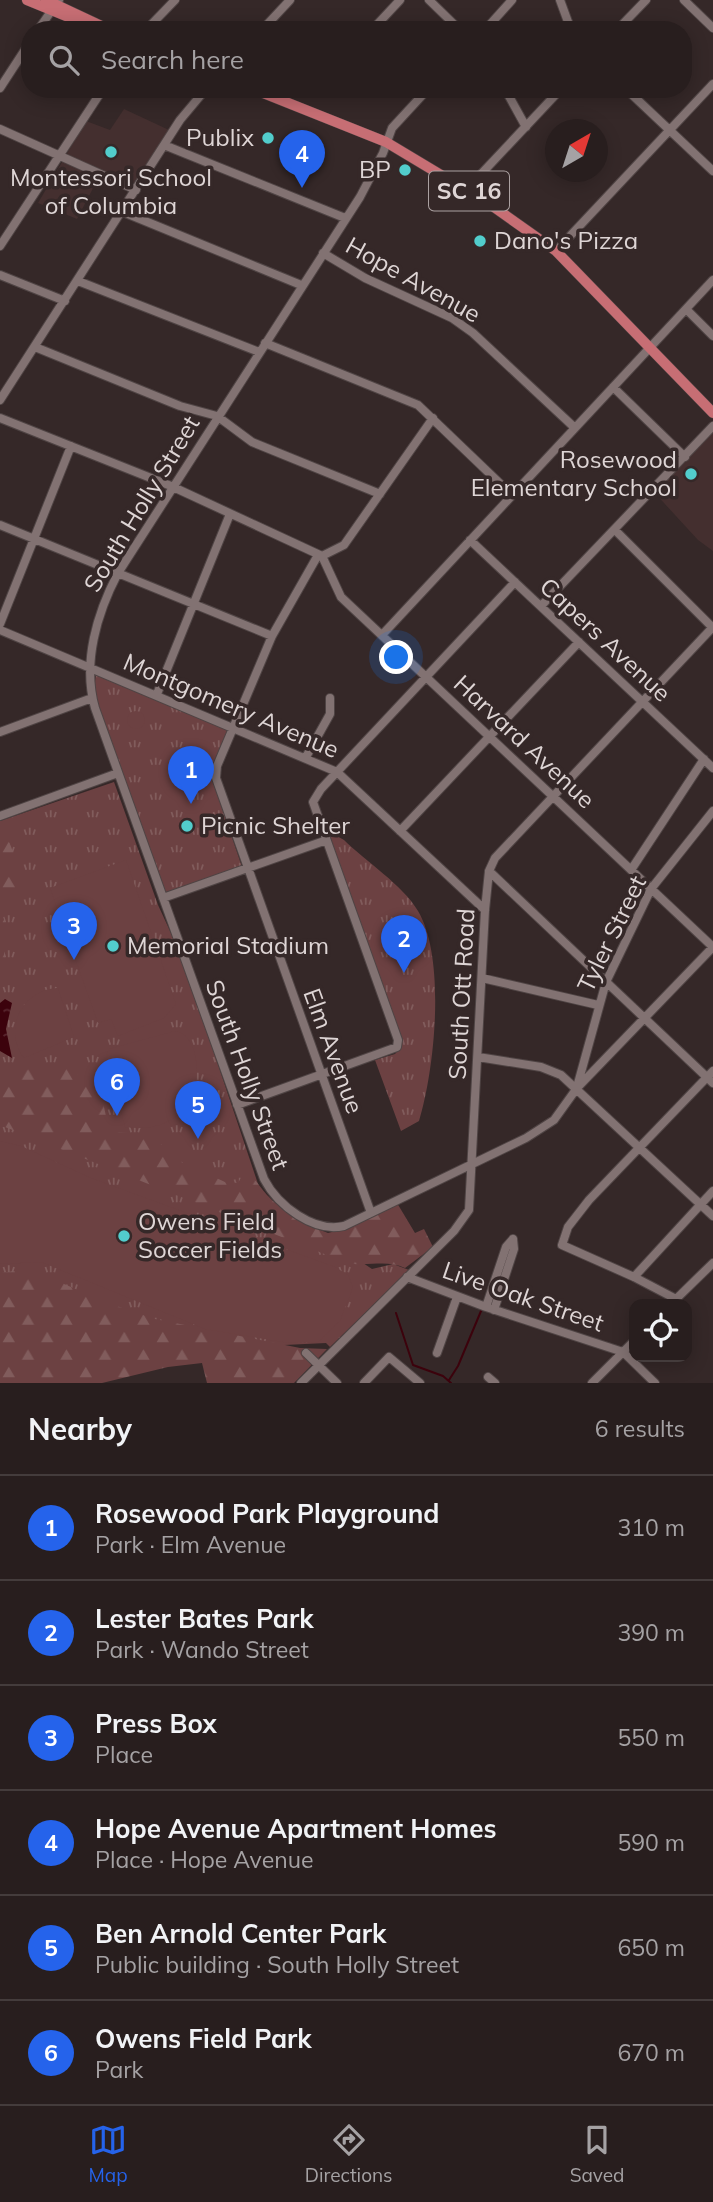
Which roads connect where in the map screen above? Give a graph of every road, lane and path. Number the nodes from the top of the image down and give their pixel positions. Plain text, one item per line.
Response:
1 (27, 0) edge
2 (175, 0) edge
3 (290, 0) edge
4 (400, 0) edge
5 (429, 0) edge
6 (512, 0) edge
7 (560, 0) edge
8 (646, 0) edge
9 (684, 0) edge
10 (53, 3) edge
11 (43, 21) edge
12 (88, 21) edge
13 (155, 21) edge
14 (270, 21) edge
15 (380, 21) edge
16 (451, 21) edge
17 (493, 21) edge
18 (568, 21) edge
19 (626, 21) edge
20 (713, 28) edge
21 (21, 56) edge
22 (713, 84) edge
23 (0, 88) edge
24 (97, 98) edge
25 (197, 98) edge
26 (276, 98) edge
27 (419, 98) edge
28 (510, 98) edge
29 (553, 98) edge
30 (636, 98) edge
31 (526, 127) junction
32 (0, 129) edge
33 (670, 130) junction
34 (386, 142) junction
35 (164, 145) junction
36 (60, 154) junction
37 (713, 171) edge
38 (467, 189) junction
39 (136, 190) junction
40 (123, 212) junction
41 (345, 218) junction
42 (0, 246) edge
43 (556, 251) junction
44 (323, 253) junction
45 (0, 275) edge
46 (713, 280) edge
47 (78, 281) junction
48 (302, 285) junction
49 (65, 301) junction
50 (686, 309) junction
51 (713, 336) edge
52 (265, 343) junction
53 (35, 347) junction
54 (649, 349) junction
55 (259, 352) junction
56 (614, 387) junction
57 (0, 400) edge
58 (713, 413) edge
59 (217, 416) junction
60 (0, 418) edge
61 (433, 418) junction
62 (713, 426) edge
63 (575, 428) junction
64 (71, 446) junction
65 (685, 457) junction
66 (171, 486) junction
67 (380, 494) junction
68 (512, 495) junction
69 (230, 514) junction
70 (0, 525) edge
71 (615, 530) junction
72 (34, 538) junction
73 (470, 540) junction
74 (320, 555) junction
75 (118, 573) junction
76 (515, 582) junction
77 (193, 604) junction
78 (541, 606) junction
79 (0, 627) edge
80 (713, 627) edge
81 (382, 635) junction
82 (272, 636) junction
83 (579, 642) junction
84 (90, 667) junction
85 (426, 677) junction
86 (157, 694) junction
87 (92, 698) junction
88 (330, 698) dead end
89 (643, 702) junction
90 (234, 727) junction
91 (0, 732) edge
92 (491, 738) junction
93 (306, 757) junction
94 (704, 759) junction
95 (713, 768) edge
96 (337, 772) junction
97 (118, 773) junction
98 (554, 797) junction
99 (713, 811) edge
100 (0, 816) edge
101 (400, 831) junction
102 (324, 841) junction
103 (248, 870) junction
104 (631, 870) junction
105 (489, 871) junction
106 (651, 889) junction
107 (163, 898) junction
108 (485, 910) junction
109 (713, 947) edge
110 (482, 978) junction
111 (606, 982) junction
112 (598, 1005) junction
113 (645, 1019) junction
114 (478, 1057) junction
115 (322, 1076) junction
116 (711, 1077) edge
117 (577, 1088) junction
118 (237, 1105) junction
119 (640, 1148) junction
120 (474, 1161) junction
121 (713, 1191) edge
122 (700, 1204) junction
123 (371, 1213) junction
124 (713, 1216) edge
125 (513, 1240) dead end
126 (713, 1263) edge
127 (407, 1277) junction
128 (634, 1277) junction
129 (457, 1297) junction
130 (668, 1299) edge
131 (676, 1299) edge
132 (490, 1309) junction
133 (629, 1346) edge
134 (623, 1352) junction
135 (306, 1353) dead end
136 (437, 1353) dead end
137 (319, 1365) junction
138 (301, 1383) edge
139 (337, 1383) edge
140 (364, 1383) edge
141 (420, 1383) edge
142 (592, 1383) edge
143 (655, 1383) edge

1 - 10 main road
2 - 13 street
3 - 14 street
4 - 15 street
5 - 16 street
6 - 17 street
7 - 18 street
8 - 19 street
9 - 20 street
10 - 11 street
10 - 12 main road
21 - 23 street
22 - 33 street
24 - 36 street
25 - 35 street
26 - 34 main road, SC 16
27 - 34 street, South Holly Street
28 - 31 street
29 - 31 street
30 - 33 street
31 - 38 street
32 - 36 street
33 - 37 street
33 - 43 street
34 - 38 main road, SC 16
34 - 41 street, South Holly Street
35 - 39 street
35 - 41 street, Hope Avenue
36 - 39 street
36 - 42 street
38 - 43 main road, SC 16
39 - 40 street
40 - 47 street
40 - 48 street
41 - 44 street, South Holly Street
43 - 54 main road, SC 16
44 - 48 street, South Holly Street
44 - 63 street, Hope Avenue
45 - 49 street
46 - 50 street
47 - 49 street
47 - 55 street
48 - 52 street, South Holly Street
49 - 53 street
50 - 51 street
50 - 54 street
52 - 55 street, South Holly Street
52 - 61 street
53 - 57 street
53 - 59 street
54 - 56 street
54 - 58 main road, SC 16
55 - 59 street, South Holly Street
56 - 63 street
56 - 65 street
59 - 66 street, South Holly Street
59 - 67 street
60 - 64 street
61 - 67 street, Elm Avenue
61 - 68 street
62 - 65 street
63 - 68 street
64 - 66 street
64 - 72 street
65 - 71 street
66 - 69 street
66 - 75 street, South Holly Street
67 - 74 street, Elm Avenue
68 - 73 street
69 - 74 street
69 - 77 street
70 - 72 street
71 - 78 street
71 - 80 street
72 - 75 street
72 - 79 street
73 - 76 street, Capers Avenue
73 - 81 street
74 - 81 street, Harvard Avenue
74 - 82 street, Elm Avenue
75 - 77 street
75 - 84 street, South Holly Street
76 - 78 street, Capers Avenue
76 - 85 street
77 - 82 street
77 - 86 street
78 - 83 street, Capers Avenue
79 - 84 street, Montgomery Avenue
80 - 89 street
81 - 85 street, Harvard Avenue
82 - 90 street, Elm Avenue
83 - 89 street, Capers Avenue
83 - 92 street
84 - 86 street, Montgomery Avenue
84 - 87 street, South Holly Street
85 - 92 street, Harvard Avenue
85 - 96 street
86 - 90 street, Montgomery Avenue
87 - 91 street
87 - 97 street, South Holly Street
88 - 93 street
89 - 94 street, Capers Avenue
89 - 98 street
90 - 93 street, Montgomery Avenue
90 - 103 street, Elm Avenue
92 - 98 street, Harvard Avenue
92 - 101 street
93 - 96 street, Montgomery Avenue
94 - 95 street, Capers Avenue
94 - 104 street, Tyler Street
96 - 101 street, Montgomery Avenue
96 - 102 street
97 - 100 street
97 - 107 street, South Holly Street
98 - 104 street, Harvard Avenue
98 - 105 street
99 - 106 street, Tyler Street
101 - 108 street, Montgomery Avenue
102 - 103 street
102 - 115 street
103 - 107 street
103 - 115 street, Elm Avenue
104 - 106 street, Harvard Avenue
105 - 108 street, South Ott Road
105 - 111 street
106 - 109 street, Harvard Avenue
106 - 111 street, Tyler Street
107 - 118 street, South Holly Street
108 - 110 street, South Ott Road
109 - 113 street
110 - 112 street
110 - 114 street, South Ott Road
111 - 112 street, Tyler Street
111 - 113 street
112 - 117 street, Tyler Street
113 - 116 street
113 - 117 street
114 - 117 street
114 - 120 street, South Ott Road
115 - 118 street
115 - 123 street, Elm Avenue
116 - 119 street
117 - 119 street
117 - 120 street
118 - 123 street, South Holly Street
119 - 122 street
119 - 128 street
120 - 123 street
120 - 127 street, South Ott Road
121 - 122 street
122 - 124 street
122 - 128 street
125 - 132 street
126 - 131 street
127 - 129 street, Live Oak Street
127 - 137 street, South Ott Road
128 - 130 street
129 - 132 street, Live Oak Street
129 - 136 street
132 - 134 street, Live Oak Street
133 - 134 street
134 - 142 street
134 - 143 street, Live Oak Street
135 - 137 street
137 - 138 street, South Ott Road
137 - 139 street
140 - 141 street

